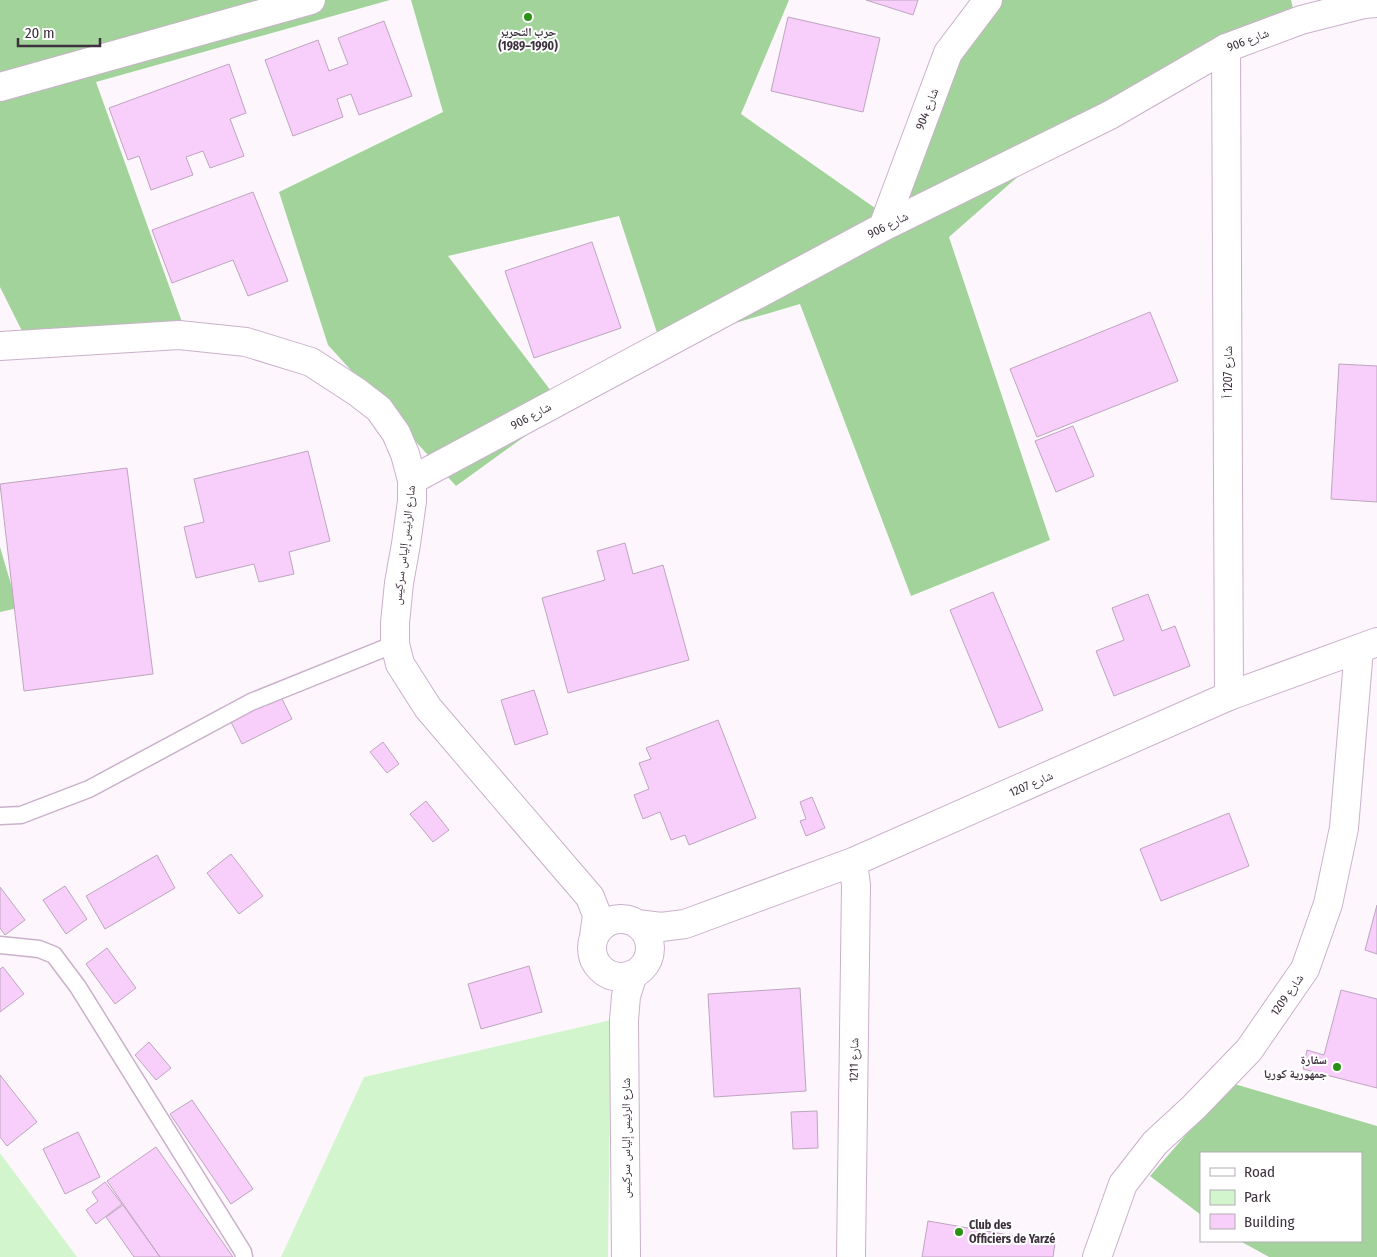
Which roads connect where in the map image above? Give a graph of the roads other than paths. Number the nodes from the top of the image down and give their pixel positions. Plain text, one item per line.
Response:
1 (311, 0) edge
2 (988, 0) edge
3 (1377, 3) edge
4 (1226, 48) junction
5 (0, 86) edge
6 (883, 227) junction
7 (0, 346) edge
8 (412, 480) junction
9 (395, 644) junction
10 (1368, 645) edge
11 (1229, 696) junction
12 (0, 816) edge
13 (854, 862) junction
14 (590, 897) junction
15 (631, 921) junction
16 (686, 924) junction
17 (594, 937) junction
18 (0, 944) edge
19 (629, 970) junction
20 (244, 1257) edge
21 (626, 1257) edge
22 (851, 1257) edge
23 (1097, 1257) edge

1 - 5 street
2 - 6 street, شارع 904
3 - 4 street, شارع 906
4 - 6 street, شارع 906
4 - 11 street, شارع 1207 أ
6 - 8 street, شارع 906
7 - 8 street, شارع الرئيس إلياس سركيس
8 - 9 street, شارع الرئيس إلياس سركيس
9 - 12 lane
9 - 14 street, شارع الرئيس إلياس سركيس
10 - 11 street, شارع 1207
10 - 23 street, شارع 1209
11 - 13 street, شارع 1207
13 - 16 street, شارع 1207
13 - 22 street, شارع 1211
14 - 15 street, شارع الرئيس إلياس سركيس
14 - 17 street, شارع الرئيس إلياس سركيس
15 - 16 street, شارع 1207
15 - 17 street
15 - 19 street, شارع الرئيس إلياس سركيس
16 - 19 street, شارع 1207
17 - 19 street, شارع الرئيس إلياس سركيس
18 - 20 lane
19 - 21 street, شارع الرئيس إلياس سركيس

